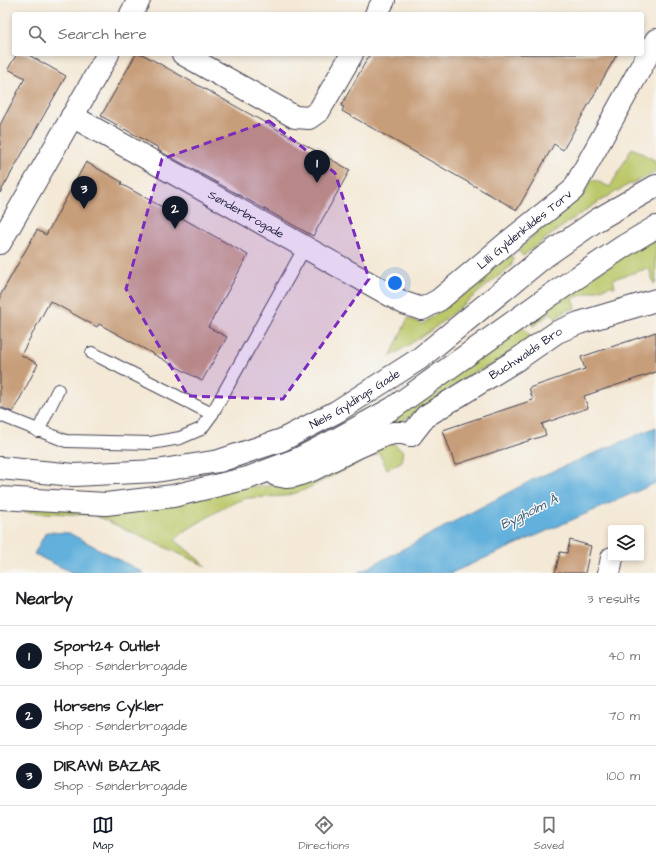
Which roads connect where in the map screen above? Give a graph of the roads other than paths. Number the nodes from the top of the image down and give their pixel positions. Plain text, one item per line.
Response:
1 (139, 0) edge
2 (384, 0) edge
3 (132, 12) edge
4 (377, 12) edge
5 (656, 40) edge
6 (107, 56) edge
7 (187, 56) edge
8 (351, 56) edge
9 (649, 71) edge
10 (72, 116) junction
11 (656, 186) edge
12 (656, 216) edge
13 (656, 228) edge
14 (0, 243) edge
15 (624, 246) junction
16 (305, 247) junction
17 (656, 300) edge
18 (422, 309) joint
19 (92, 353) dead end
20 (58, 390) dead end
21 (212, 414) junction
22 (0, 415) edge
23 (38, 431) junction
24 (0, 468) edge
25 (268, 471) junction
26 (0, 498) edge
27 (611, 561) edge
28 (609, 573) edge

1 - 3 street
2 - 4 street
5 - 9 street, Lilli Gyldenkildes Torv
6 - 10 street
7 - 8 street
9 - 18 street, Lilli Gyldenkildes Torv
10 - 14 street
10 - 16 street, Sønderbrogade
11 - 24 street, Niels Gyldings Gade
12 - 15 street
13 - 15 street, Niels Gyldings Gade
15 - 25 street, Niels Gyldings Gade
16 - 18 street, Sønderbrogade
16 - 21 lane
17 - 25 street, Buchwalds Bro
19 - 21 lane
20 - 23 lane
21 - 23 lane
22 - 23 lane
25 - 26 street, Niels Gyldings Gade
27 - 28 street

